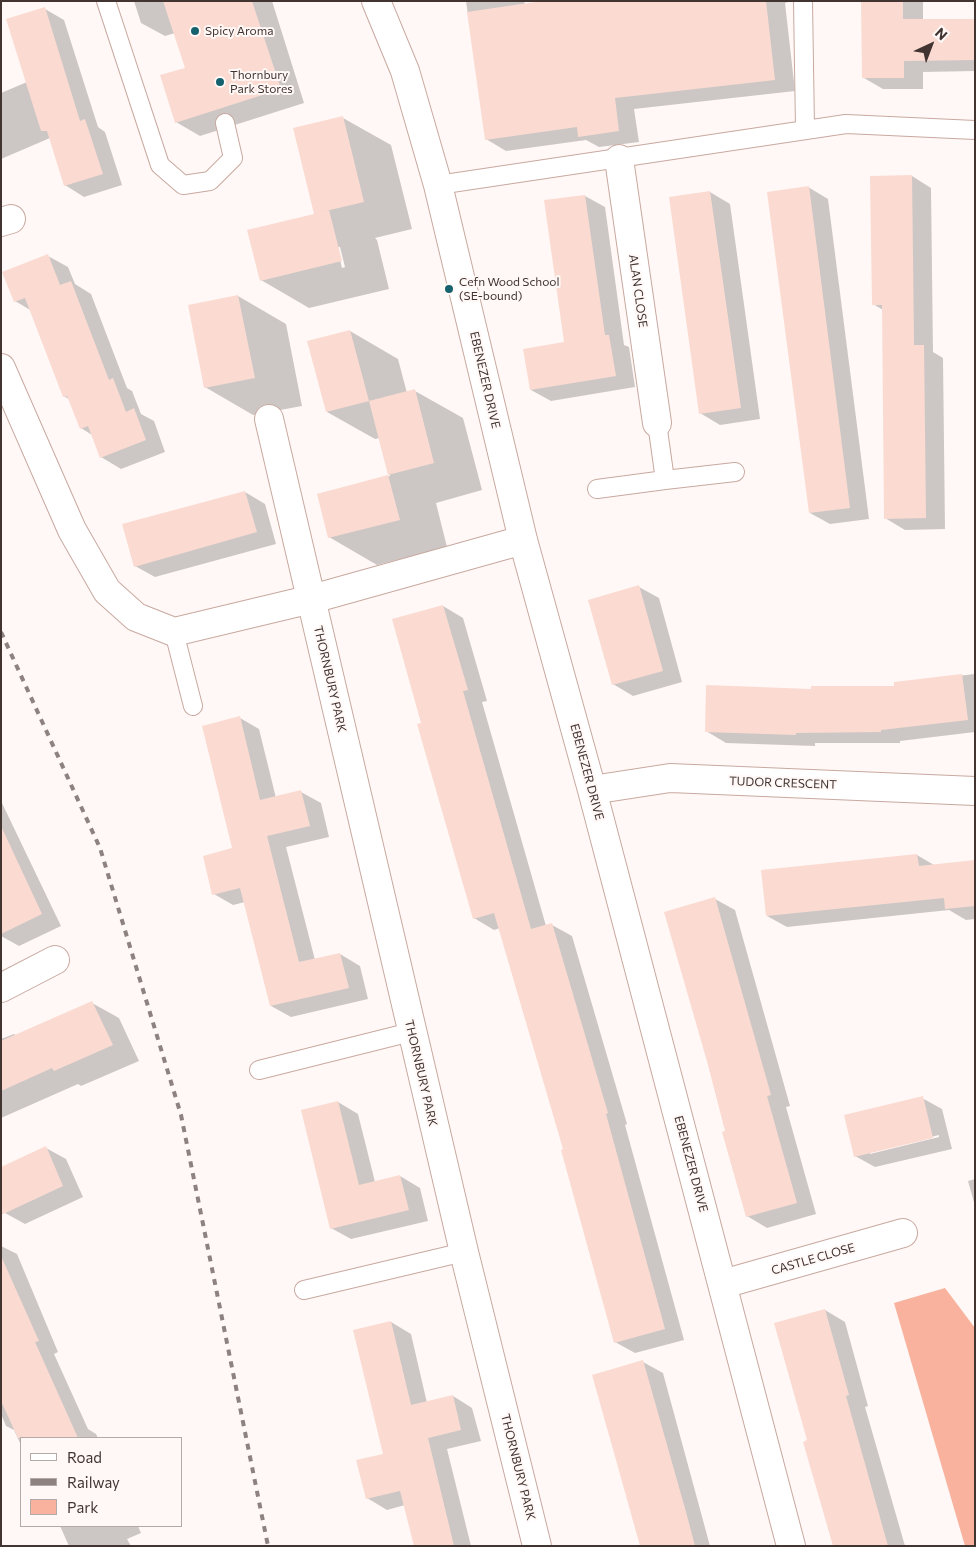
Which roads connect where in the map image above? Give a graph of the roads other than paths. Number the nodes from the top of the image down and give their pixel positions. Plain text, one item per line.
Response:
1 (106, 1) edge
2 (376, 1) edge
3 (803, 1) edge
4 (225, 123) dead end
5 (805, 129) junction
6 (975, 130) edge
7 (619, 160) junction
8 (438, 185) junction
9 (1, 368) edge
10 (269, 419) dead end
11 (657, 423) joint
12 (734, 472) dead end
13 (665, 480) junction
14 (597, 489) dead end
15 (523, 540) junction
16 (312, 599) junction
17 (174, 632) junction
18 (193, 706) dead end
19 (592, 790) junction
20 (975, 791) edge
21 (55, 960) dead end
22 (1, 988) edge
23 (411, 1032) junction
24 (259, 1070) dead end
25 (903, 1233) dead end
26 (464, 1252) junction
27 (723, 1284) junction
28 (304, 1290) dead end
29 (537, 1546) edge
30 (791, 1546) edge

1 - 4 lane
2 - 8 street, EBENEZER DRIVE
3 - 5 lane
5 - 6 lane
5 - 7 lane
7 - 8 lane
7 - 11 street, ALAN CLOSE
8 - 15 street, EBENEZER DRIVE
9 - 17 street
10 - 16 street, THORNBURY PARK
11 - 13 lane
12 - 13 lane
13 - 14 lane
15 - 16 street
15 - 19 street, EBENEZER DRIVE
16 - 17 street
16 - 23 street, THORNBURY PARK
17 - 18 lane
19 - 20 street, TUDOR CRESCENT
19 - 27 street, EBENEZER DRIVE
21 - 22 street
23 - 24 lane
23 - 26 street, THORNBURY PARK
25 - 27 street, CASTLE CLOSE
26 - 28 lane
26 - 29 street, THORNBURY PARK
27 - 30 street, EBENEZER DRIVE

